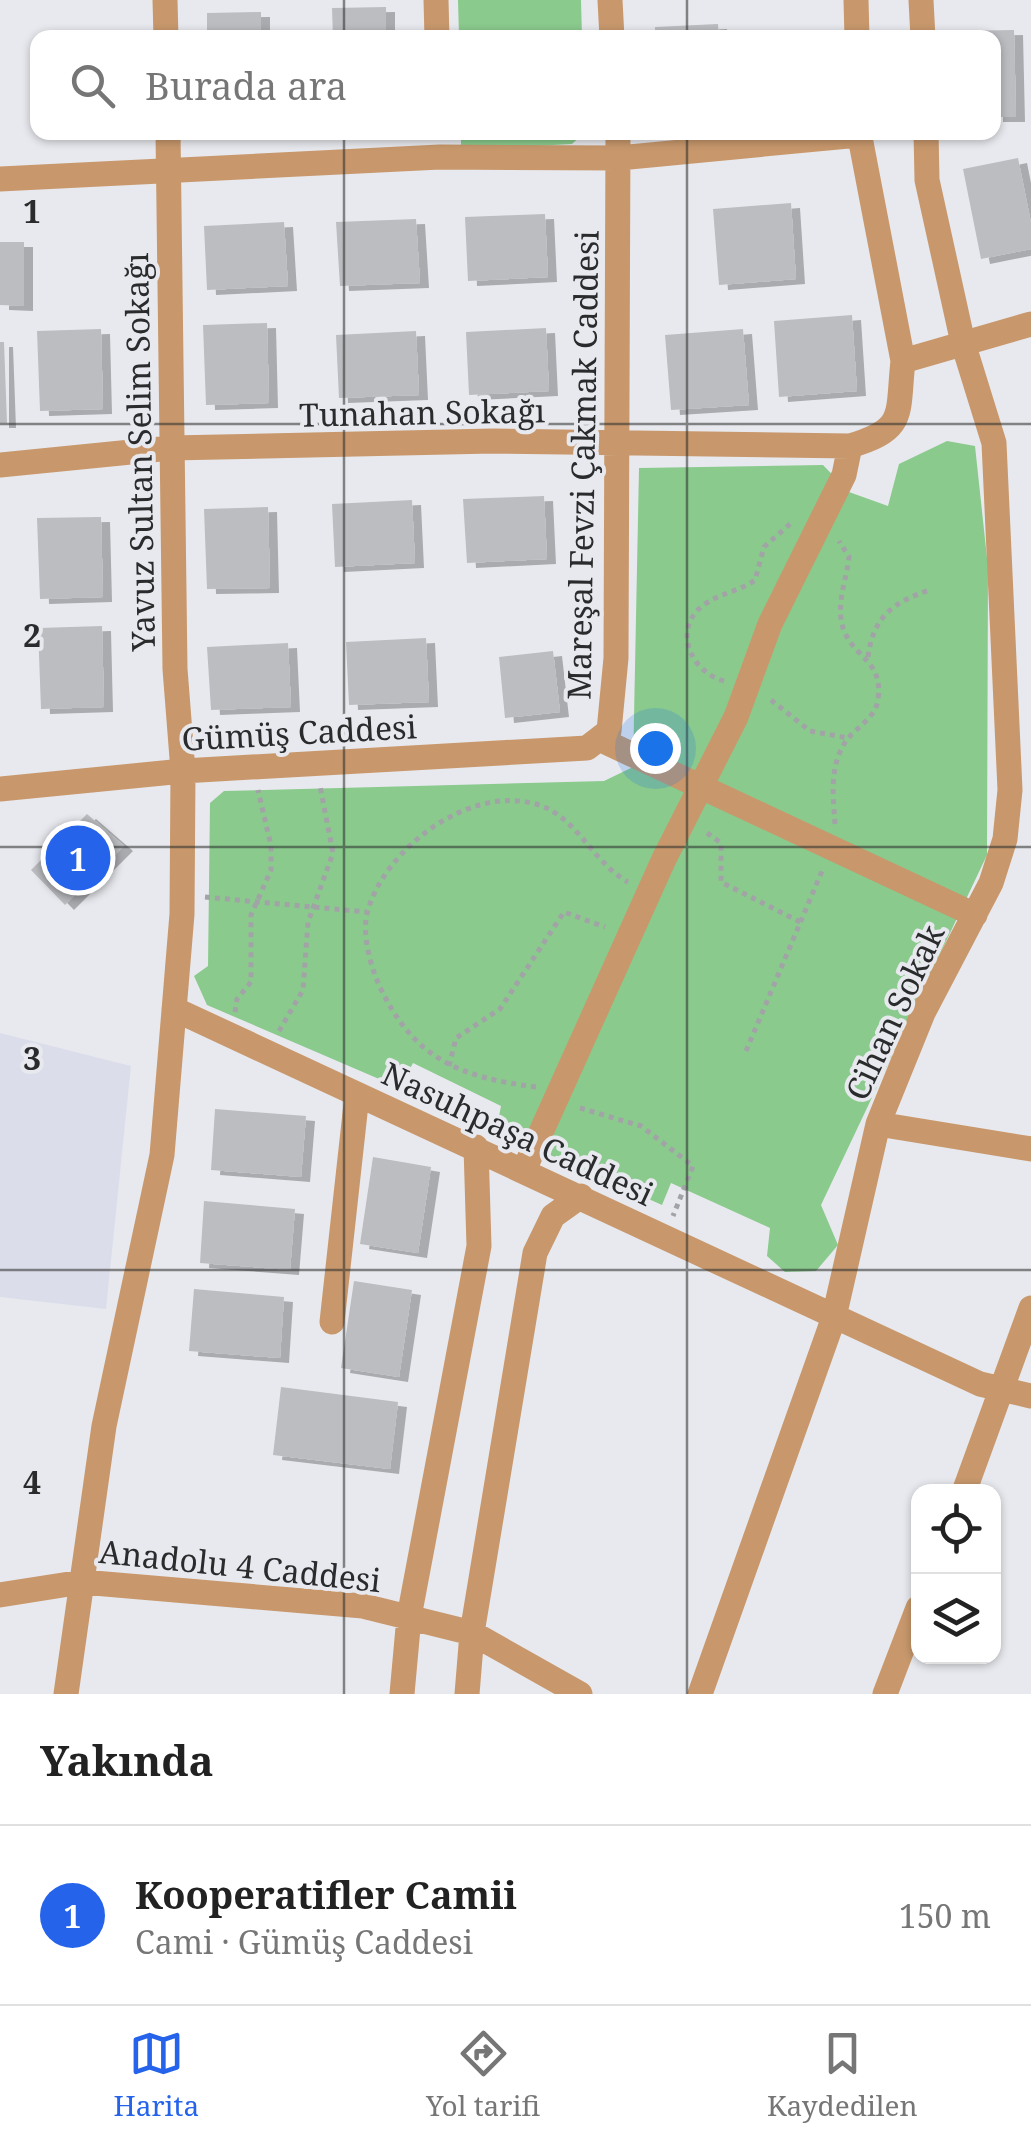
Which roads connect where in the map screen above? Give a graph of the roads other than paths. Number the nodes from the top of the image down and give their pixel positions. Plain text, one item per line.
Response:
1 (166, 0) edge
2 (436, 0) edge
3 (610, 0) edge
4 (856, 0) edge
5 (921, 0) edge
6 (166, 30) edge
7 (437, 30) edge
8 (612, 30) edge
9 (857, 30) edge
10 (922, 30) edge
11 (168, 140) edge
12 (727, 140) edge
13 (859, 140) edge
14 (926, 140) edge
15 (440, 144) edge
16 (618, 145) edge
17 (168, 168) junction
18 (0, 179) edge
19 (1031, 324) edge
20 (962, 343) junction
21 (903, 362) junction
22 (617, 443) junction
23 (850, 446) junction
24 (172, 448) junction
25 (0, 466) edge
26 (599, 739) junction
27 (183, 771) junction
28 (700, 786) junction
29 (0, 788) edge
30 (1020, 788) edge
31 (969, 913) junction
32 (174, 1009) junction
33 (357, 1095) junction
34 (878, 1124) junction
35 (476, 1148) junction
36 (1031, 1148) edge
37 (524, 1170) junction
38 (581, 1196) junction
39 (1031, 1308) edge
40 (834, 1317) junction
41 (332, 1322) dead end
42 (1003, 1390) junction
43 (1031, 1396) edge
44 (967, 1484) edge
45 (82, 1582) junction
46 (0, 1595) edge
47 (410, 1617) junction
48 (911, 1627) edge
49 (472, 1633) junction
50 (66, 1694) edge
51 (402, 1694) edge
52 (467, 1694) edge
53 (580, 1694) edge
54 (700, 1694) edge
55 (886, 1694) edge

1 - 6 street
2 - 7 street
3 - 8 street
4 - 9 street
5 - 10 street
11 - 17 street, Yavuz Sultan Selim Sokağı
12 - 16 street
13 - 21 street, Tunahan Sokağı
14 - 20 street, Cihan Sokak
15 - 16 street
15 - 17 street
16 - 22 street, Mareşal Fevzi Çakmak Caddesi
17 - 18 street
17 - 24 street, Yavuz Sultan Selim Sokağı
19 - 20 street
20 - 21 street
20 - 30 street, Cihan Sokak
21 - 23 street, Tunahan Sokağı
22 - 23 street, Tunahan Sokağı
22 - 24 street, Tunahan Sokağı
22 - 26 street, Mareşal Fevzi Çakmak Caddesi
23 - 28 street
24 - 25 street, Tunahan Sokağı
24 - 27 street, Yavuz Sultan Selim Sokağı
26 - 27 street, Gümüş Caddesi
26 - 28 street, Mareşal Fevzi Çakmak Caddesi
27 - 29 street, Gümüş Caddesi
27 - 32 street, Yavuz Sultan Selim Sokağı
28 - 31 street, Mareşal Fevzi Çakmak Caddesi
28 - 37 street
30 - 31 street, Cihan Sokak
31 - 34 street, Cihan Sokak
32 - 33 street, Nasuhpaşa Caddesi
32 - 45 street, Yavuz Sultan Selim Sokağı
33 - 35 street, Nasuhpaşa Caddesi
33 - 41 street
34 - 36 street
34 - 40 street, Cihan Sokak
35 - 37 street, Nasuhpaşa Caddesi
35 - 47 street
37 - 38 street, Nasuhpaşa Caddesi
38 - 40 street, Nasuhpaşa Caddesi
38 - 49 street
39 - 42 street
40 - 42 street, Nasuhpaşa Caddesi
40 - 54 street, Cihan Sokak
42 - 43 street, Nasuhpaşa Caddesi
42 - 44 street
45 - 46 street, Anadolu 4 Caddesi
45 - 47 street, Anadolu 4 Caddesi
45 - 50 street, Yavuz Sultan Selim Sokağı
47 - 49 street, Anadolu 4 Caddesi
47 - 51 street
48 - 55 street
49 - 52 street
49 - 53 street, Anadolu 4 Caddesi

